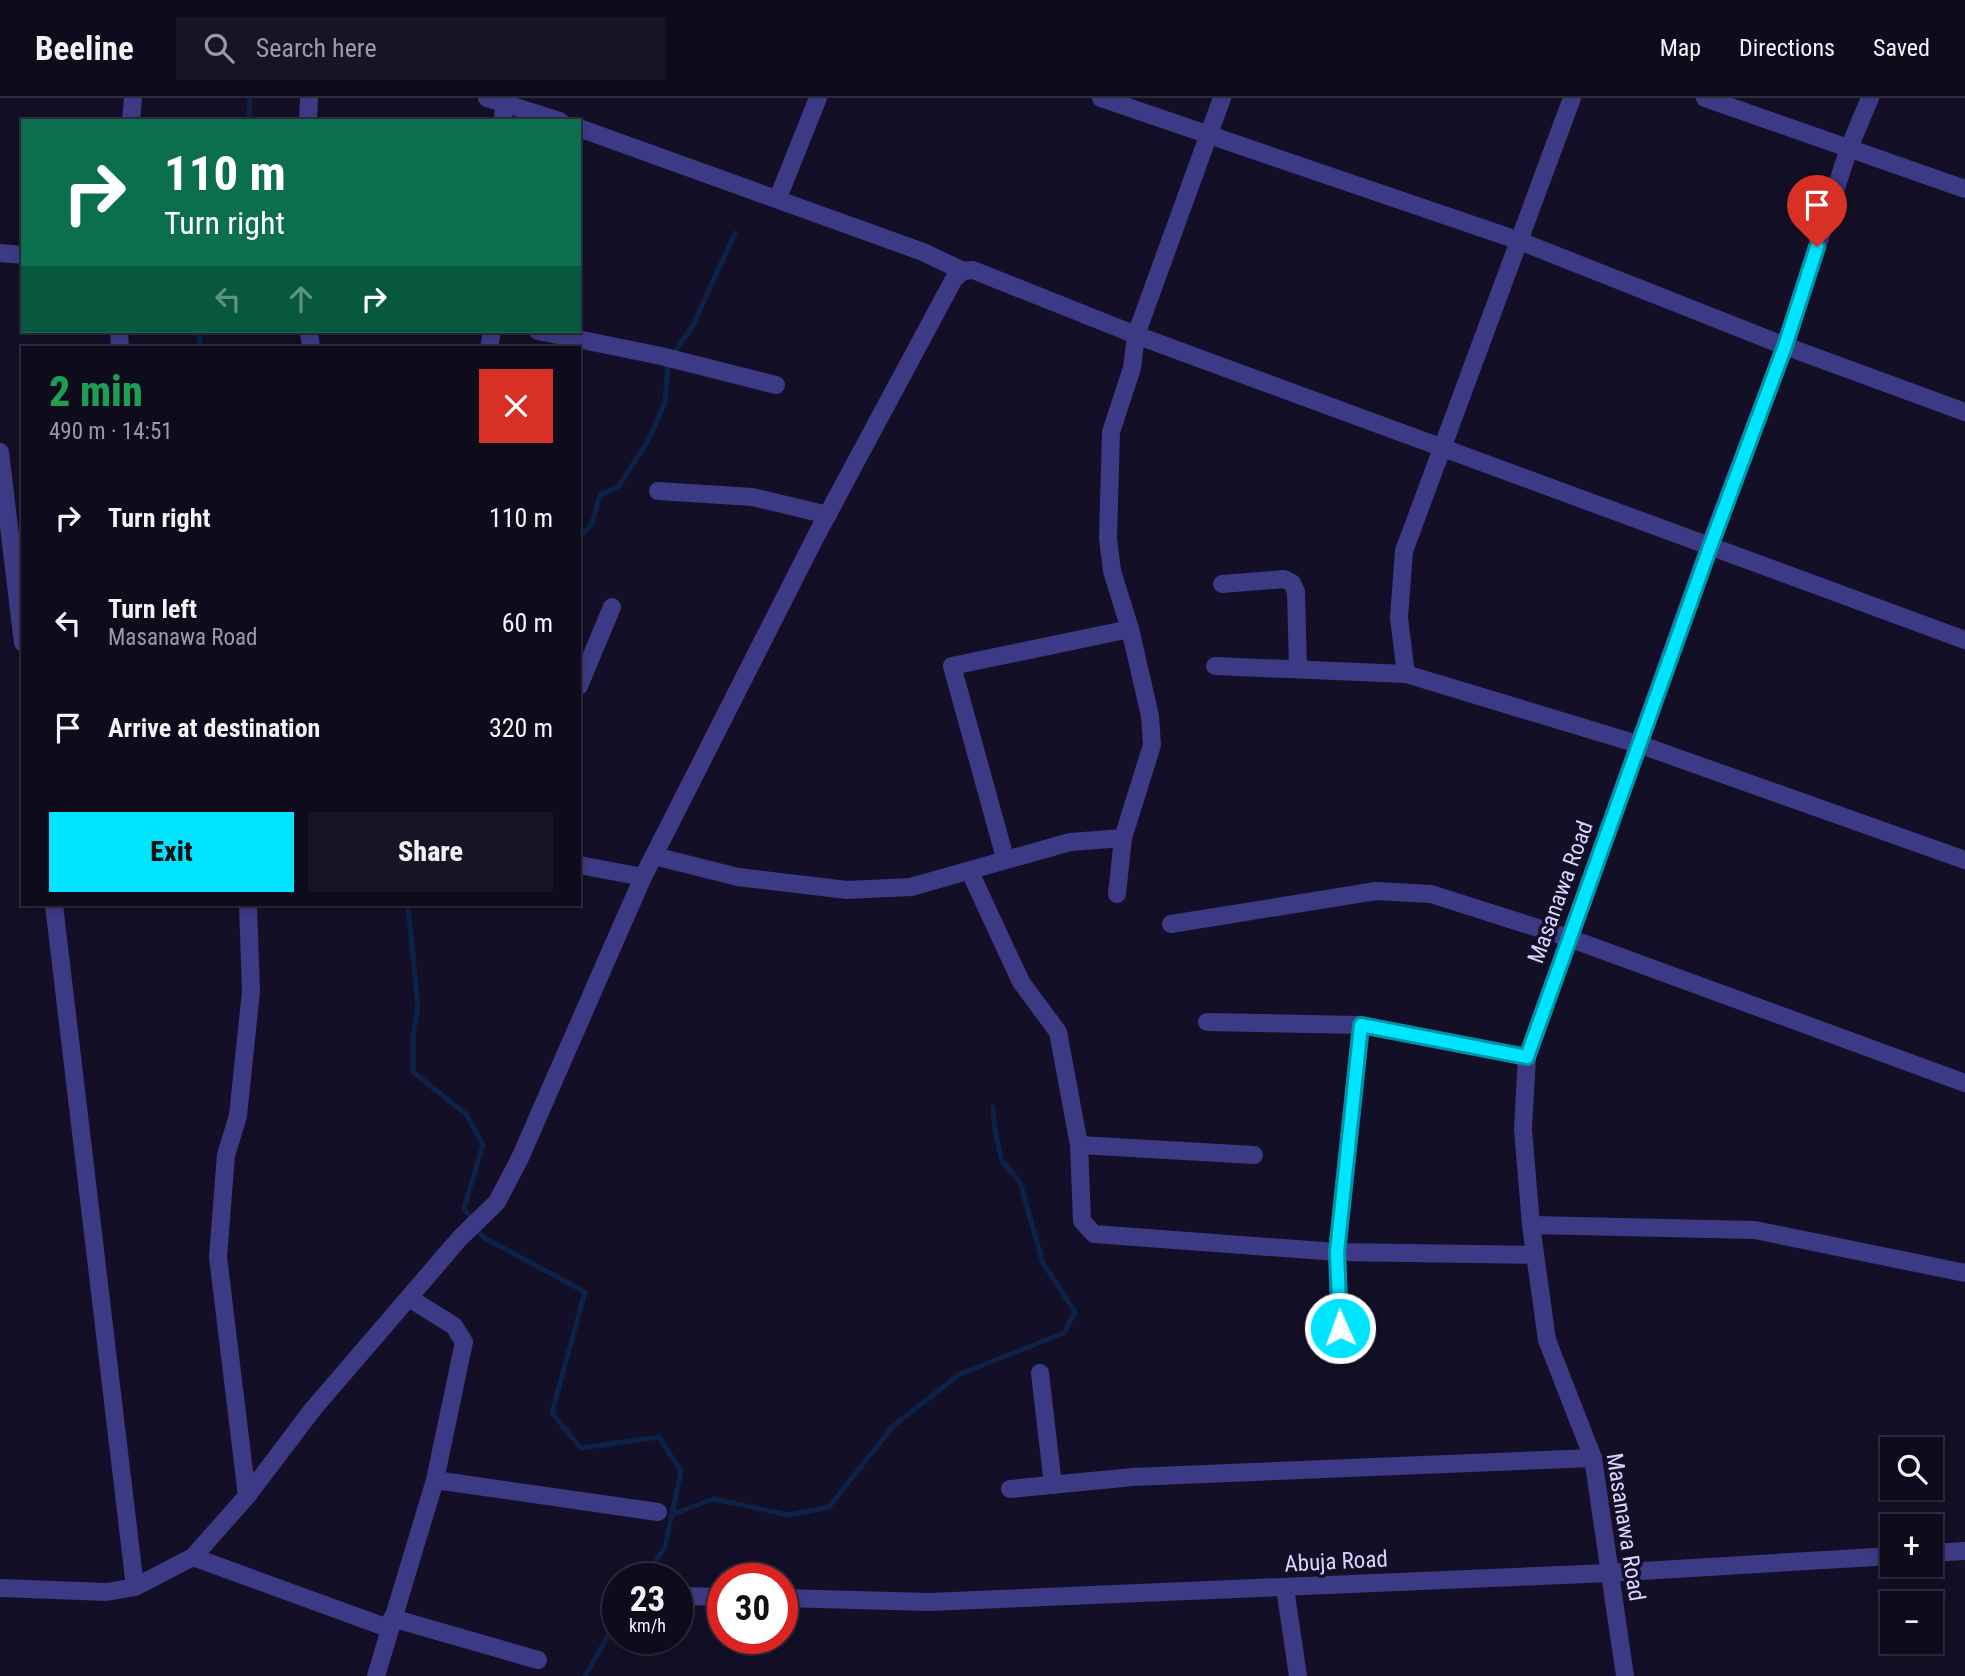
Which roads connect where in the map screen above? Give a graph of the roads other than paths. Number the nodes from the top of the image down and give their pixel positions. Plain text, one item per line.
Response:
1 (133, 98) edge
2 (309, 98) edge
3 (818, 98) edge
4 (1101, 98) edge
5 (1222, 98) edge
6 (1572, 98) edge
7 (1705, 98) edge
8 (1870, 98) edge
9 (498, 99) edge
10 (131, 119) edge
11 (308, 119) edge
12 (503, 119) edge
13 (554, 119) edge
14 (581, 129) edge
15 (1207, 136) junction
16 (1849, 148) junction
17 (1965, 189) edge
18 (778, 198) junction
19 (1517, 240) junction
20 (0, 253) edge
21 (21, 255) edge
22 (963, 271) junction
23 (547, 333) edge
24 (1136, 335) junction
25 (1785, 346) junction
26 (776, 385) dead end
27 (1965, 412) edge
28 (1444, 447) junction
29 (0, 452) edge
30 (658, 491) dead end
31 (828, 515) junction
32 (1710, 547) junction
33 (1222, 584) dead end
34 (612, 607) dead end
35 (21, 626) edge
36 (1130, 629) junction
37 (1965, 640) edge
38 (1215, 666) dead end
39 (1298, 669) junction
40 (1406, 674) junction
41 (581, 681) edge
42 (1641, 745) junction
43 (1124, 838) junction
44 (653, 856) junction
45 (1005, 858) junction
46 (1965, 860) edge
47 (581, 865) edge
48 (970, 872) junction
49 (643, 877) junction
50 (1117, 894) dead end
51 (54, 906) edge
52 (248, 906) edge
53 (1171, 924) dead end
54 (1569, 938) junction
55 (1207, 1022) dead end
56 (1361, 1025) junction
57 (1527, 1057) junction
58 (1965, 1083) edge
59 (1079, 1145) junction
60 (1254, 1155) dead end
61 (1531, 1225) junction
62 (1337, 1252) junction
63 (1535, 1255) junction
64 (1965, 1273) edge
65 (409, 1298) junction
66 (1340, 1328) dead end
67 (1040, 1373) dead end
68 (1594, 1458) junction
69 (435, 1480) junction
70 (1053, 1485) junction
71 (1010, 1489) dead end
72 (247, 1496) junction
73 (658, 1512) dead end
74 (1965, 1551) edge
75 (1943, 1552) edge
76 (192, 1557) junction
77 (1880, 1557) edge
78 (1609, 1573) junction
79 (135, 1587) junction
80 (0, 1588) edge
81 (1285, 1588) junction
82 (798, 1598) edge
83 (390, 1623) junction
84 (538, 1660) dead end
85 (376, 1676) edge
86 (1298, 1676) edge
87 (1625, 1676) edge

1 - 10 street
2 - 11 street
3 - 18 street
4 - 15 street
5 - 15 street
6 - 19 street
7 - 16 street
8 - 16 street, Masanawa Road
9 - 12 street
9 - 13 street
14 - 18 street
15 - 19 street
15 - 24 street
16 - 17 street
16 - 25 street, Masanawa Road
18 - 22 street
19 - 25 street
19 - 28 street
20 - 21 street
22 - 24 street
22 - 31 street
23 - 26 street
24 - 28 street
24 - 36 street
25 - 27 street
25 - 32 street, Masanawa Road
28 - 32 street
28 - 40 street
29 - 35 street
30 - 31 street
31 - 44 street
32 - 37 street
32 - 42 street, Masanawa Road
33 - 39 street
34 - 41 street
36 - 43 street
36 - 45 street
38 - 39 street
39 - 40 street
40 - 42 street
42 - 46 street
42 - 54 street, Masanawa Road
43 - 45 street
43 - 50 street
44 - 48 street
44 - 49 street
45 - 48 street
47 - 49 street
48 - 59 street
49 - 65 street
51 - 79 street
52 - 72 street
53 - 54 street
54 - 57 street, Masanawa Road
54 - 58 street
55 - 56 street
56 - 57 street
56 - 62 street
57 - 61 street, Masanawa Road
59 - 60 street
59 - 62 street
61 - 63 street, Masanawa Road
61 - 64 street
62 - 63 street
62 - 66 street
63 - 68 street, Masanawa Road
65 - 69 street
65 - 72 street
67 - 70 street
68 - 70 street
68 - 78 street, Masanawa Road
69 - 73 street
69 - 83 street
70 - 71 street
72 - 76 street
74 - 75 street
76 - 79 street
76 - 83 street
77 - 78 street, Abuja Road
78 - 81 street, Abuja Road
78 - 87 street, Masanawa Road
79 - 80 street
81 - 82 street, Abuja Road
81 - 86 street
83 - 84 street
83 - 85 street

